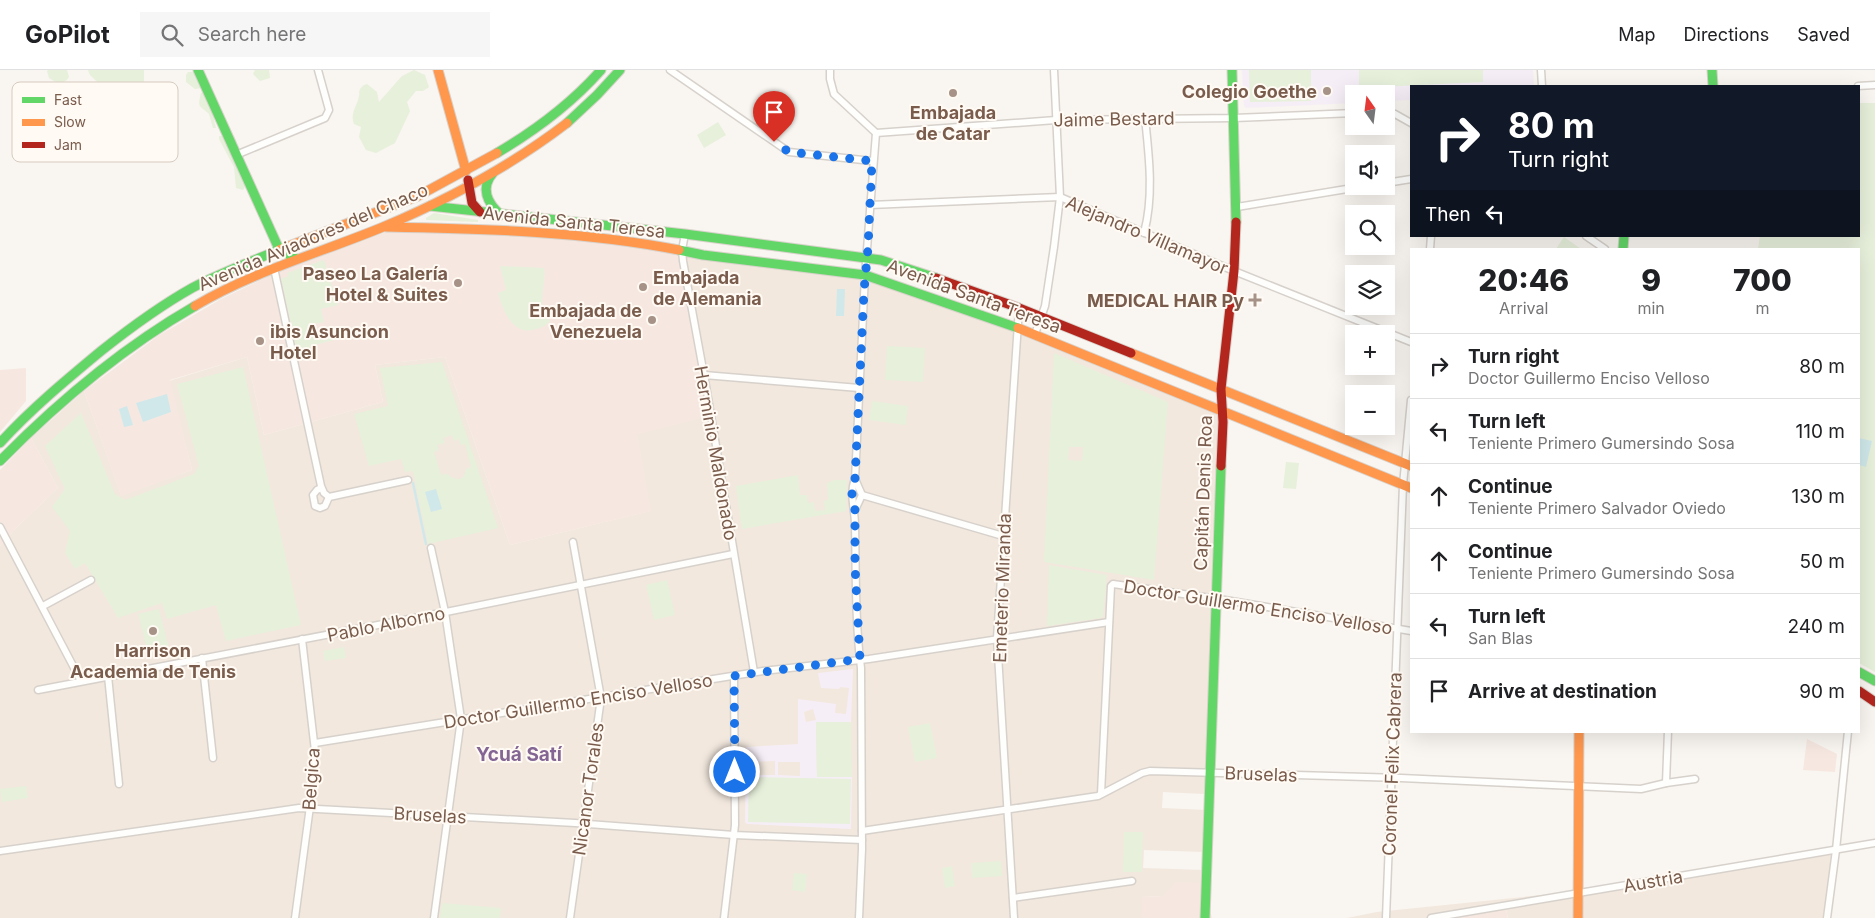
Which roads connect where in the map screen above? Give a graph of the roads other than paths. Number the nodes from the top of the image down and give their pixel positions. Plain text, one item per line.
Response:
1 (198, 70) edge
2 (318, 70) edge
3 (438, 70) edge
4 (601, 70) edge
5 (620, 70) edge
6 (670, 70) edge
7 (830, 70) edge
8 (1054, 70) edge
9 (1232, 70) edge
10 (1541, 70) edge
11 (1712, 70) edge
12 (1542, 85) edge
13 (1713, 85) edge
14 (1875, 85) edge
15 (1860, 86) edge
16 (1345, 113) edge
17 (1395, 114) edge
18 (1145, 118) junction
19 (1234, 118) junction
20 (1056, 120) junction
21 (1410, 122) edge
22 (876, 133) junction
23 (236, 155) junction
24 (872, 161) junction
25 (498, 169) junction
26 (466, 171) junction
27 (1410, 179) edge
28 (1395, 182) edge
29 (468, 186) junction
30 (1345, 189) edge
31 (1060, 197) junction
32 (870, 205) junction
33 (430, 206) junction
34 (391, 207) junction
35 (1237, 207) junction
36 (480, 212) junction
37 (501, 215) junction
38 (380, 227) junction
39 (1144, 233) junction
40 (685, 234) junction
41 (1587, 237) edge
42 (1604, 248) edge
43 (279, 249) junction
44 (682, 250) junction
45 (867, 257) junction
46 (296, 259) junction
47 (274, 268) junction
48 (1234, 271) junction
49 (864, 275) junction
50 (180, 296) junction
51 (1018, 308) junction
52 (1041, 317) junction
53 (1016, 327) junction
54 (1035, 334) junction
55 (1410, 342) edge
56 (130, 348) junction
57 (704, 375) junction
58 (859, 388) junction
59 (1221, 389) junction
60 (1223, 411) junction
61 (1410, 421) edge
62 (0, 443) edge
63 (0, 462) edge
64 (1408, 464) edge
65 (855, 479) junction
66 (408, 480) dead end
67 (1407, 487) edge
68 (321, 488) junction
69 (862, 495) junction
70 (329, 497) junction
71 (855, 510) junction
72 (0, 527) edge
73 (1003, 536) junction
74 (573, 542) dead end
75 (431, 548) dead end
76 (733, 554) junction
77 (91, 580) dead end
78 (581, 585) junction
79 (1215, 599) junction
80 (43, 606) junction
81 (445, 612) junction
82 (1109, 622) junction
83 (1398, 629) junction
84 (1410, 631) edge
85 (997, 638) junction
86 (302, 639) junction
87 (202, 658) junction
88 (860, 659) junction
89 (754, 672) junction
90 (1860, 674) edge
91 (108, 676) junction
92 (734, 676) junction
93 (81, 681) junction
94 (1875, 681) edge
95 (38, 690) dead end
96 (1860, 692) edge
97 (601, 698) junction
98 (1875, 702) edge
99 (461, 719) junction
100 (1579, 733) edge
101 (1668, 733) edge
102 (1848, 733) edge
103 (315, 743) junction
104 (213, 758) dead end
105 (1209, 772) junction
106 (1392, 778) junction
107 (1694, 779) dead end
108 (1666, 783) junction
109 (119, 784) dead end
110 (1577, 786) junction
111 (1101, 794) junction
112 (310, 808) junction
113 (1007, 808) junction
114 (448, 816) junction
115 (583, 824) junction
116 (862, 831) junction
117 (734, 835) junction
118 (862, 840) junction
119 (1875, 844) edge
120 (1836, 850) junction
121 (0, 851) edge
122 (1132, 881) dead end
123 (1577, 894) junction
124 (1013, 898) junction
125 (295, 918) edge
126 (434, 918) edge
127 (570, 918) edge
128 (724, 918) edge
129 (859, 918) edge
130 (1014, 918) edge
131 (1204, 918) edge
132 (1386, 918) edge
133 (1431, 918) edge
134 (1578, 918) edge
135 (1827, 918) edge

1 - 23 main road
2 - 23 street
3 - 26 main road
4 - 26 main road, Avenida Aviadores del Chaco
5 - 25 main road, Avenida Aviadores del Chaco
6 - 24 street
7 - 22 street
8 - 20 street
9 - 19 main road, Capitán Denis Roa
10 - 12 street
11 - 13 main road
14 - 15 street
16 - 19 street, Jaime Bestard
17 - 21 street
18 - 19 street, Jaime Bestard
18 - 20 street, Jaime Bestard
18 - 39 street
19 - 35 main road, Capitán Denis Roa
20 - 22 street, Jaime Bestard
20 - 31 street
22 - 24 street
23 - 43 main road
24 - 32 street
25 - 29 main road, Avenida Aviadores del Chaco
25 - 37 main road
26 - 29 main road
26 - 34 main road, Avenida Aviadores del Chaco
27 - 28 street
29 - 33 main road, Avenida Aviadores del Chaco
29 - 36 main road
30 - 35 street
31 - 32 street, Alejandro Villamayor
31 - 39 street, Alejandro Villamayor
31 - 52 street
32 - 45 street
33 - 34 main road, Avenida Santa Teresa
33 - 36 main road, Avenida Santa Teresa
33 - 38 main road, Avenida Aviadores del Chaco
34 - 43 main road, Avenida Aviadores del Chaco
35 - 48 main road, Capitán Denis Roa
36 - 37 main road, Avenida Santa Teresa
37 - 40 main road, Avenida Santa Teresa
38 - 44 main road, Avenida Santa Teresa
38 - 46 main road, Avenida Aviadores del Chaco
39 - 48 street, Alejandro Villamayor
40 - 44 street, Herminio Maldonado
40 - 45 main road, Avenida Santa Teresa
41 - 42 street
43 - 46 main road
43 - 50 main road, Avenida Aviadores del Chaco
44 - 49 main road, Avenida Santa Teresa
44 - 57 street, Herminio Maldonado
45 - 49 street
45 - 51 main road, Avenida Santa Teresa
46 - 47 main road, Avenida Aviadores del Chaco
47 - 56 main road, Avenida Aviadores del Chaco
47 - 68 street
48 - 55 street, Alejandro Villamayor
48 - 59 main road, Capitán Denis Roa
49 - 53 main road, Avenida Santa Teresa
49 - 58 street
50 - 56 main road
50 - 62 main road, Avenida Aviadores del Chaco
51 - 52 main road, Avenida Santa Teresa
51 - 53 street, Emeterio Miranda
52 - 54 street
52 - 59 main road, Avenida Santa Teresa
53 - 54 main road, Avenida Santa Teresa
53 - 73 street, Emeterio Miranda
54 - 60 main road, Avenida Santa Teresa
56 - 63 main road, Avenida Aviadores del Chaco
57 - 58 street
57 - 76 street, Herminio Maldonado
58 - 65 street
59 - 60 main road, Capitán Denis Roa
59 - 64 main road, Avenida Santa Teresa
60 - 67 main road, Avenida Santa Teresa
60 - 79 main road, Capitán Denis Roa
61 - 64 street, Coronel Felix Cabrera
64 - 67 street, Coronel Felix Cabrera
65 - 69 street
65 - 71 street
66 - 70 street
67 - 83 street, Coronel Felix Cabrera
68 - 70 street
68 - 70 street
69 - 71 street
69 - 73 street
71 - 88 street
72 - 80 street
73 - 85 street, Emeterio Miranda
74 - 78 street, Nicanor Torales
75 - 81 street
76 - 78 street, Pablo Alborno
76 - 89 street, Herminio Maldonado
77 - 80 street
78 - 81 street, Pablo Alborno
78 - 97 street, Nicanor Torales
79 - 82 street, Doctor Guillermo Enciso Velloso
79 - 83 street, Doctor Guillermo Enciso Velloso
79 - 105 main road, Capitán Denis Roa
80 - 93 street
81 - 86 street, Pablo Alborno
81 - 99 street
82 - 85 street, Doctor Guillermo Enciso Velloso
82 - 111 street, Doctor Guillermo Enciso Velloso
83 - 84 street, Doctor Guillermo Enciso Velloso
83 - 106 street, Coronel Felix Cabrera
85 - 88 street, Doctor Guillermo Enciso Velloso
85 - 113 street, Emeterio Miranda
86 - 87 street, Pablo Alborno
86 - 103 street, Belgica
87 - 91 street, Pablo Alborno
87 - 104 street
88 - 89 street, Doctor Guillermo Enciso Velloso
88 - 116 street
89 - 92 street, Doctor Guillermo Enciso Velloso
90 - 94 main road
91 - 93 street, Pablo Alborno
91 - 109 street
92 - 97 street, Doctor Guillermo Enciso Velloso
92 - 117 street
93 - 95 street, Pablo Alborno
96 - 98 main road
97 - 99 street, Doctor Guillermo Enciso Velloso
97 - 115 street, Nicanor Torales
99 - 103 street, Doctor Guillermo Enciso Velloso
99 - 114 street
100 - 110 main road
101 - 108 street
102 - 120 street
103 - 112 street, Belgica
105 - 106 street, Bruselas
105 - 111 street, Bruselas
105 - 131 main road, Capitán Denis Roa
106 - 110 street, Bruselas
106 - 132 street, Coronel Felix Cabrera
107 - 108 street, Bruselas
108 - 110 street, Bruselas
110 - 123 main road
111 - 113 street, Bruselas
112 - 114 street, Bruselas
112 - 121 street, Bruselas
112 - 125 street, Belgica
113 - 116 street, Bruselas
113 - 124 street, Emeterio Miranda
114 - 115 street, Bruselas
114 - 126 street
115 - 117 street, Bruselas
115 - 127 street, Nicanor Torales
116 - 118 street
117 - 118 street, Bruselas
117 - 128 street
118 - 129 street
119 - 120 street, Austria
120 - 123 street, Austria
120 - 135 street
122 - 124 street
123 - 133 street, Austria
123 - 134 main road
124 - 130 street, Emeterio Miranda

